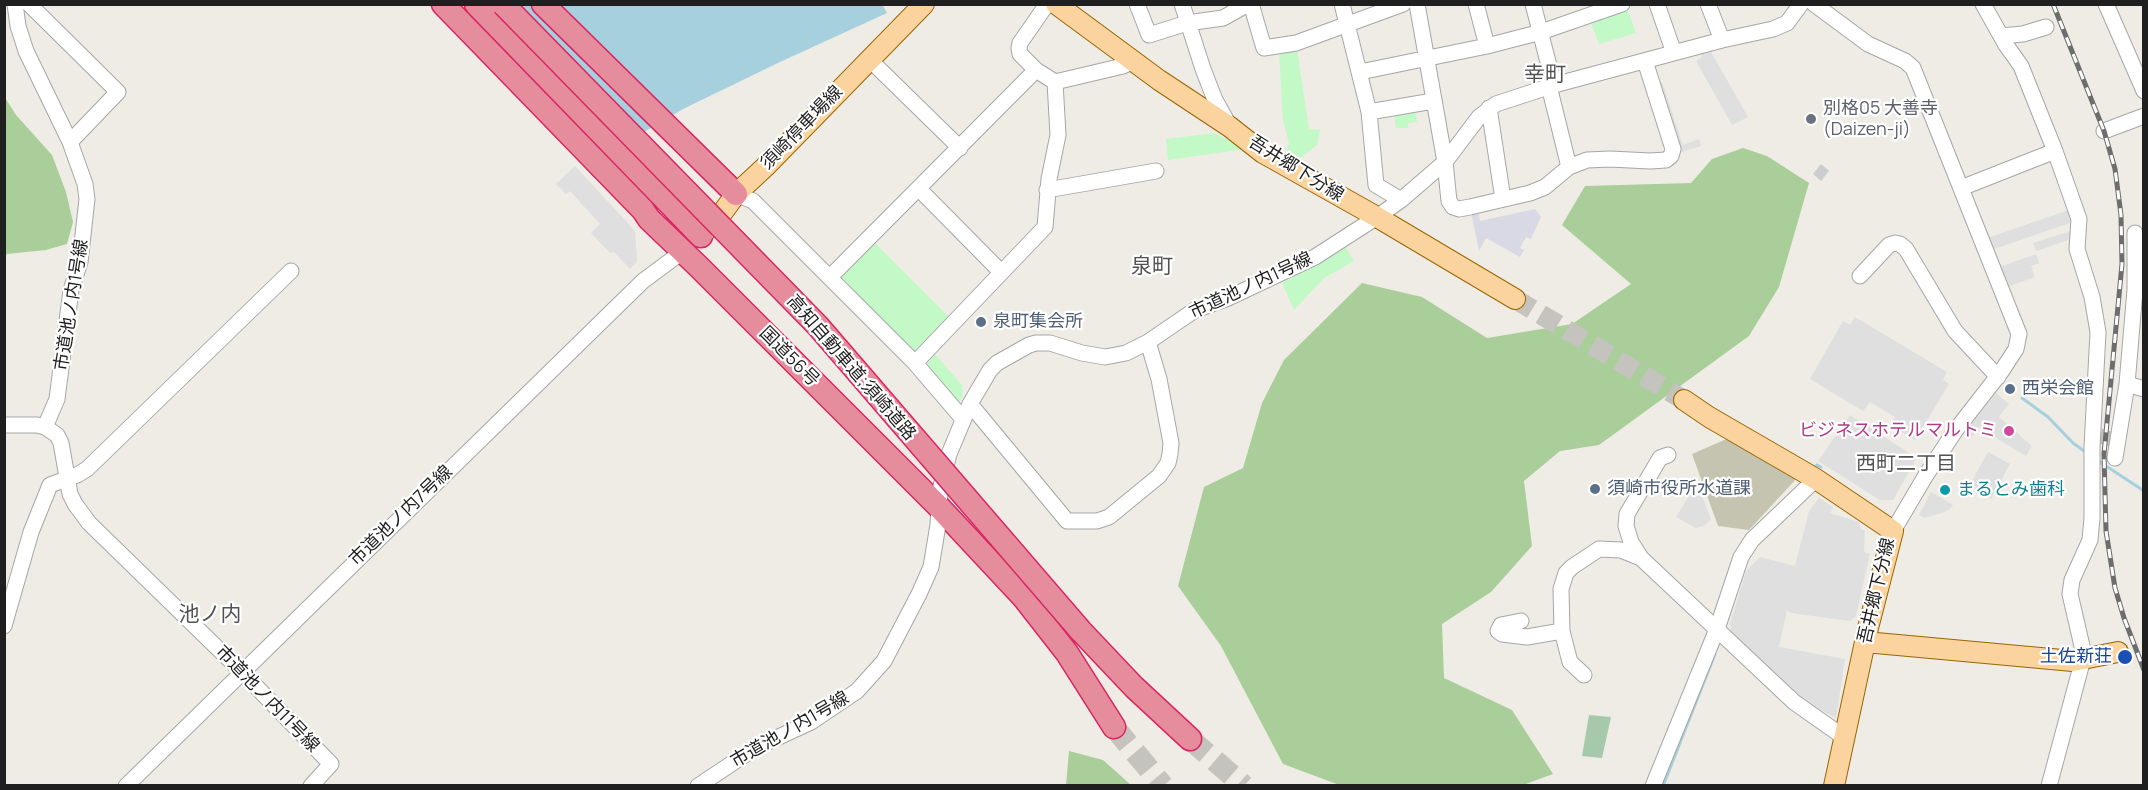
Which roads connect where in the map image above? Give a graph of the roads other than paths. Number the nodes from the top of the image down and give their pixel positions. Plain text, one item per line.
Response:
1 (15, 4) edge
2 (28, 4) edge
3 (443, 4) edge
4 (476, 4) edge
5 (503, 4) edge
6 (543, 4) edge
7 (924, 4) edge
8 (1050, 4) edge
9 (1056, 4) edge
10 (1137, 4) edge
11 (1182, 4) edge
12 (1249, 4) edge
13 (1342, 4) edge
14 (1402, 4) edge
15 (1417, 4) edge
16 (1476, 4) edge
17 (1533, 4) edge
18 (1622, 4) edge
19 (1657, 4) edge
20 (1708, 4) edge
21 (1800, 4) edge
22 (1814, 4) edge
23 (1983, 4) edge
24 (2106, 4) edge
25 (1597, 9) edge
26 (1187, 23) junction
27 (1347, 24) junction
28 (2046, 27) dead end
29 (1541, 32) junction
30 (2001, 36) junction
31 (1722, 40) junction
32 (1487, 46) junction
33 (1674, 53) junction
34 (869, 59) junction
35 (1427, 60) junction
36 (1134, 61) junction
37 (1645, 61) junction
38 (1036, 70) junction
39 (1360, 72) junction
40 (1055, 82) junction
41 (1551, 85) junction
42 (2144, 91) edge
43 (1433, 101) junction
44 (1488, 108) junction
45 (1369, 112) junction
46 (2144, 116) edge
47 (1230, 127) junction
48 (2104, 131) dead end
49 (70, 142) junction
50 (960, 148) junction
51 (2055, 151) junction
52 (1445, 162) junction
53 (1569, 167) junction
54 (1156, 171) dead end
55 (1960, 188) junction
56 (919, 189) junction
57 (1047, 190) junction
58 (736, 194) junction
59 (1503, 199) junction
60 (1401, 200) junction
61 (1377, 217) junction
62 (2135, 232) dead end
63 (700, 236) junction
64 (682, 252) junction
65 (291, 271) dead end
66 (1001, 272) junction
67 (1860, 276) dead end
68 (830, 278) junction
69 (1515, 299) tunnel mouth
70 (1148, 342) junction
71 (915, 363) junction
72 (1998, 377) junction
73 (2127, 384) junction
74 (2144, 389) edge
75 (1683, 400) tunnel mouth
76 (970, 404) junction
77 (963, 418) junction
78 (4, 425) edge
79 (45, 427) junction
80 (2103, 440) junction
81 (1668, 455) dead end
82 (2115, 458) dead end
83 (66, 479) junction
84 (1816, 479) junction
85 (939, 507) junction
86 (1893, 531) junction
87 (1641, 558) junction
88 (1521, 621) dead end
89 (4, 626) edge
90 (1717, 629) junction
91 (1562, 631) junction
92 (1865, 642) junction
93 (2118, 652) dead end
94 (2083, 659) junction
95 (242, 672) junction
96 (1584, 675) dead end
97 (1114, 727) tunnel mouth
98 (1845, 738) junction
99 (1190, 739) tunnel mouth
100 (126, 786) edge
101 (311, 786) edge
102 (698, 786) edge
103 (1653, 786) edge
104 (1834, 786) edge
105 (2049, 786) edge

1 - 49 street, 市道池ノ内1号線
2 - 49 street
3 - 64 highway, 国道56号
4 - 63 highway
5 - 99 highway, 高知自動車道;須崎道路, bridge
6 - 58 highway
7 - 34 main road, 須崎停車場線
8 - 38 street
9 - 36 main road, 吾井郷下分線
10 - 26 street
11 - 26 street
12 - 26 street
12 - 27 street
13 - 27 street
14 - 27 street
15 - 35 street
16 - 32 street
17 - 29 street
18 - 25 street
19 - 33 street
20 - 31 street
21 - 31 street
22 - 55 street
23 - 30 street
24 - 42 street
25 - 29 street
26 - 47 street
27 - 39 street
28 - 30 street
29 - 32 street
29 - 41 street
30 - 51 street
31 - 33 street
32 - 35 street
33 - 37 street
34 - 50 street
34 - 58 main road, 須崎停車場線
35 - 39 street
35 - 43 street
36 - 40 street
36 - 47 main road, 吾井郷下分線
37 - 41 street
37 - 53 street
38 - 40 street
38 - 50 street
39 - 45 street
40 - 57 street
41 - 44 street
41 - 53 street
43 - 45 street
43 - 52 street
44 - 52 street, 市道池ノ内1号線
44 - 59 street
45 - 60 street
46 - 48 street
47 - 61 main road, 吾井郷下分線
49 - 79 street, 市道池ノ内1号線
50 - 56 street
51 - 55 street
51 - 80 street
52 - 59 street
52 - 60 street, 市道池ノ内1号線
53 - 59 street
54 - 57 street
55 - 72 street
56 - 66 street
56 - 68 street
57 - 66 street
58 - 63 main road, 須崎停車場線
58 - 68 street
60 - 61 street, 市道池ノ内1号線
61 - 69 main road, 吾井郷下分線
61 - 70 street, 市道池ノ内1号線
62 - 73 street
63 - 64 main road, 須崎停車場線
64 - 85 highway, 国道56号
64 - 95 street, 市道池ノ内7号線
65 - 83 street
66 - 71 street
67 - 72 street
68 - 71 street
70 - 76 street, 市道池ノ内1号線
70 - 76 street
71 - 77 street
72 - 86 street
73 - 74 street
73 - 80 street
75 - 84 main road, 吾井郷下分線
76 - 77 street, 市道池ノ内1号線
77 - 85 street, 市道池ノ内1号線
78 - 79 street
79 - 83 street
80 - 82 street
80 - 94 street
81 - 87 street
83 - 89 street
83 - 95 street, 市道池ノ内11号線
84 - 86 main road, 吾井郷下分線
84 - 90 street
85 - 97 highway, 国道56号
85 - 102 street, 市道池ノ内1号線
86 - 92 main road, 吾井郷下分線
87 - 90 street
87 - 91 street
88 - 91 street
90 - 98 street
90 - 103 street
91 - 96 street
92 - 94 main road
92 - 98 main road, 吾井郷下分線
93 - 94 main road
94 - 105 street
95 - 100 street, 市道池ノ内7号線
95 - 101 street, 市道池ノ内11号線
98 - 104 main road, 吾井郷下分線

